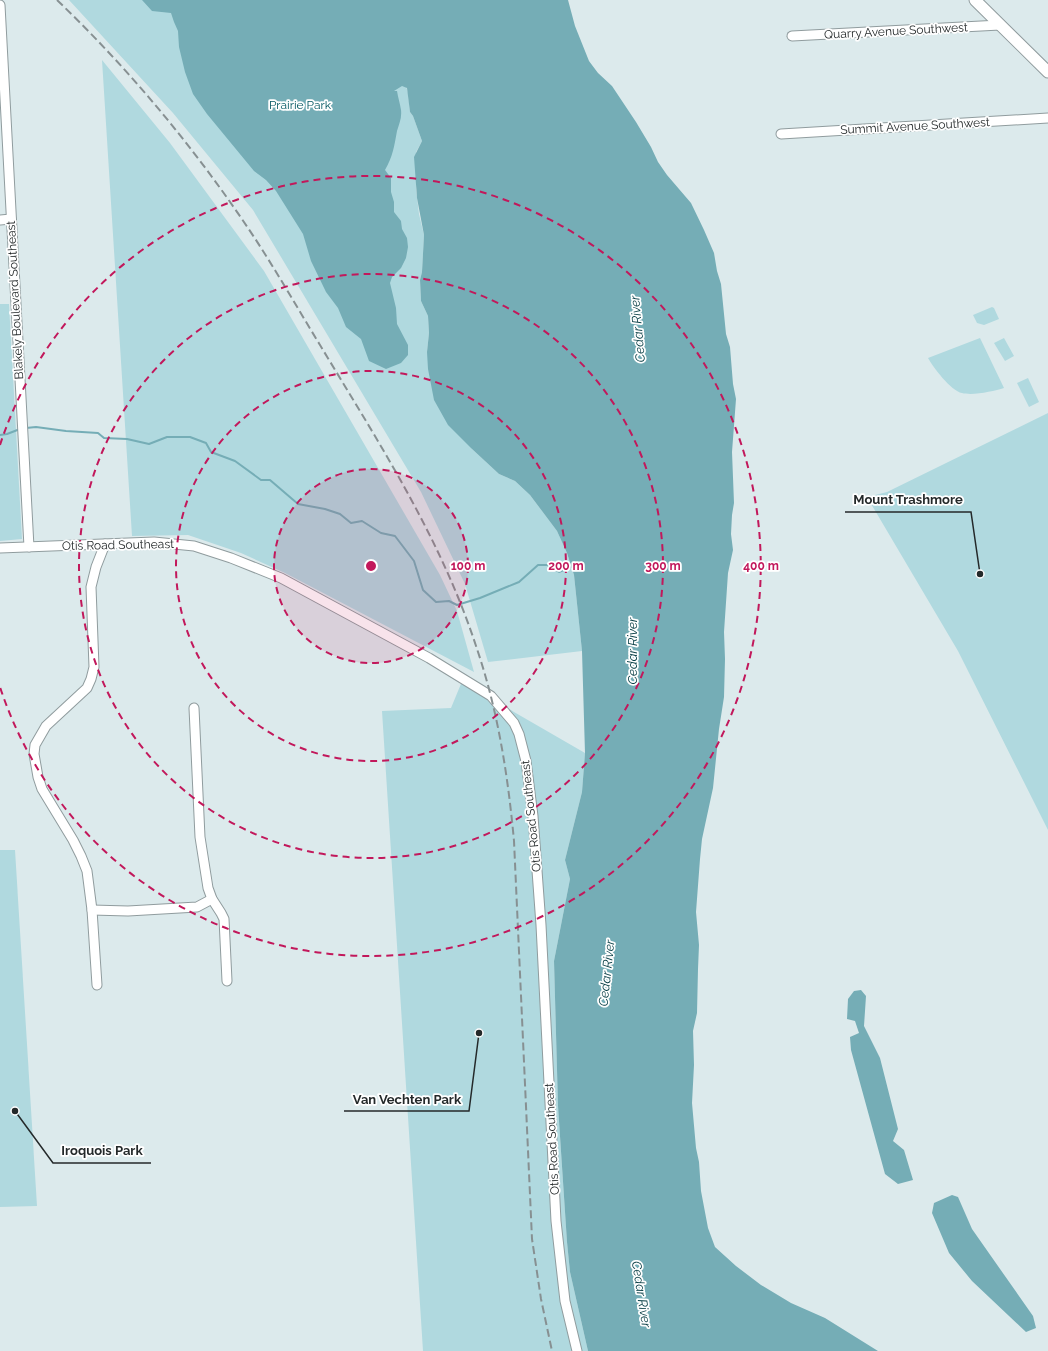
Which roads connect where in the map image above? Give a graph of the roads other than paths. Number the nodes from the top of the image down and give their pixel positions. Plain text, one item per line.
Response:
1 (975, 0) edge
2 (0, 5) edge
3 (1000, 25) junction
4 (792, 36) dead end
5 (1048, 72) edge
6 (1048, 118) edge
7 (782, 134) dead end
8 (11, 219) junction
9 (0, 220) edge
10 (104, 544) junction
11 (28, 547) junction
12 (0, 548) edge
13 (194, 708) dead end
14 (212, 899) junction
15 (92, 910) junction
16 (227, 981) dead end
17 (97, 985) dead end
18 (577, 1351) edge

1 - 3 main road
2 - 8 street, Blakely Boulevard Southeast
3 - 4 street, Quarry Avenue Southwest
3 - 5 main road
6 - 7 street, Summit Avenue Southwest
8 - 9 street
8 - 11 street, Blakely Boulevard Southeast
10 - 11 street, Otis Road Southeast
10 - 15 street
10 - 18 street, Otis Road Southeast
11 - 12 street, Otis Road Southeast
13 - 14 street
14 - 15 street
14 - 16 street
15 - 17 street

